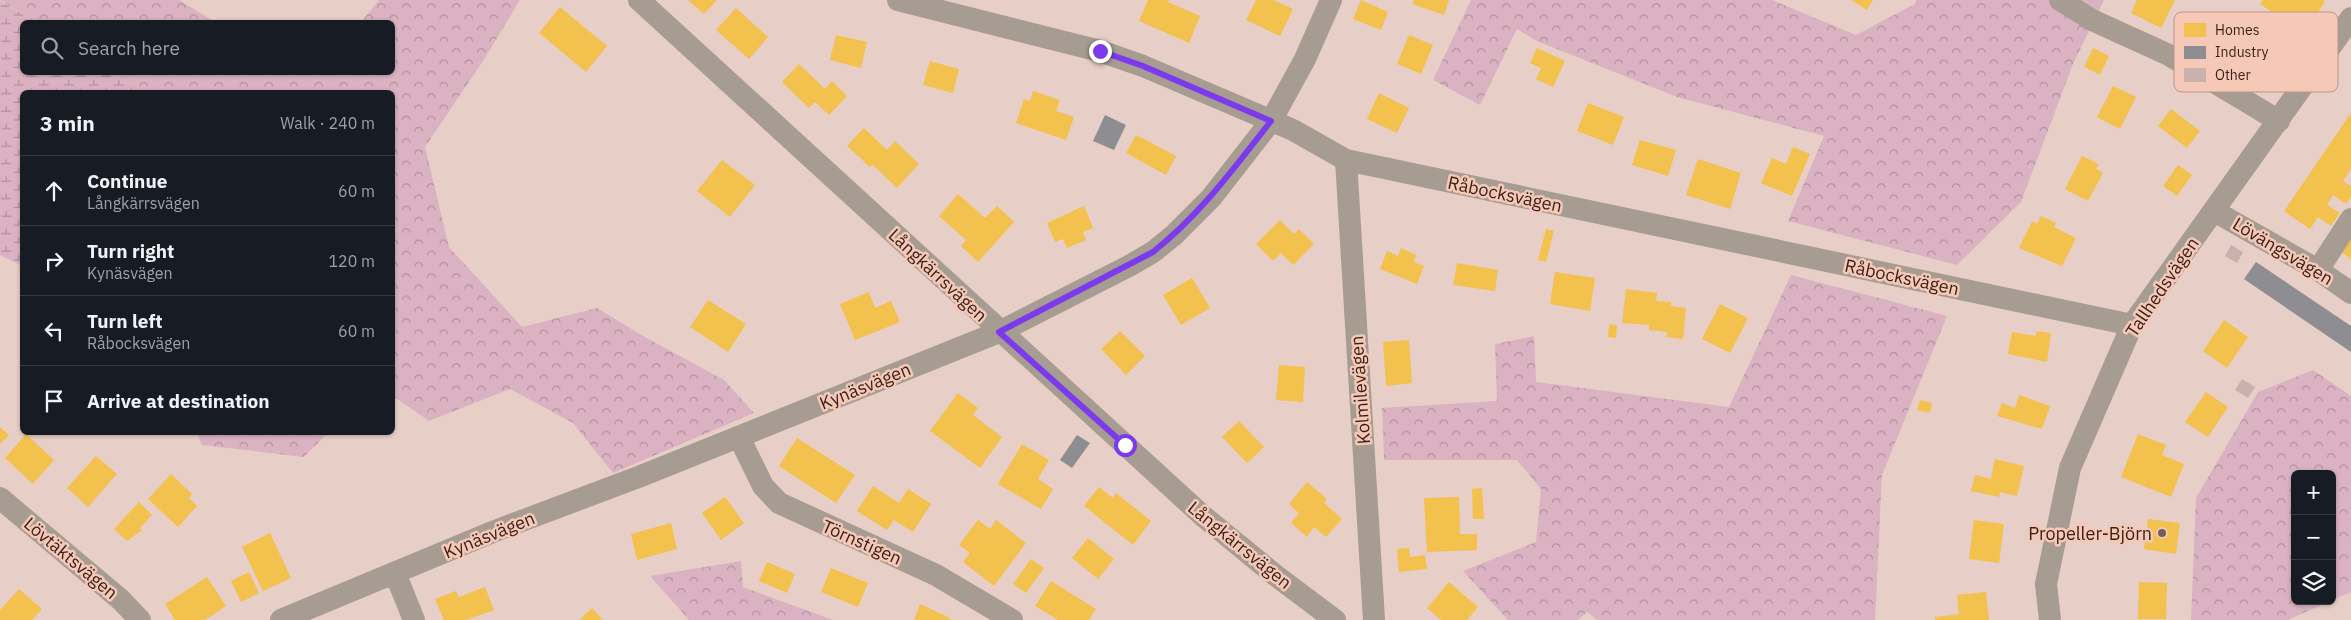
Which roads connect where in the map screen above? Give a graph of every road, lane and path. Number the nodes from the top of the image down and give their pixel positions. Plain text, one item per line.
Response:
1 (639, 0) edge
2 (898, 0) edge
3 (1331, 0) edge
4 (2060, 0) edge
5 (2351, 18) edge
6 (2338, 37) edge
7 (2174, 58) edge
8 (2231, 92) edge
9 (2299, 92) edge
10 (1271, 121) junction
11 (2279, 121) junction
12 (1346, 160) junction
13 (2214, 211) junction
14 (2351, 219) edge
15 (2318, 270) junction
16 (2351, 293) edge
17 (2132, 325) junction
18 (999, 332) junction
19 (739, 437) junction
20 (0, 498) edge
21 (395, 572) junction
22 (140, 620) edge
23 (281, 620) edge
24 (414, 620) edge
25 (1012, 620) edge
26 (1335, 620) edge
27 (1374, 620) edge
28 (2050, 620) edge

1 - 18 street, Långkärrsvägen
2 - 10 street, Råbocksvägen
3 - 10 street, Kynäsvägen
4 - 7 street
5 - 6 street, Tallhedsvägen
8 - 11 street
9 - 11 street, Tallhedsvägen
10 - 12 street, Råbocksvägen
10 - 18 street, Kynäsvägen
11 - 13 street, Tallhedsvägen
12 - 17 street, Råbocksvägen
12 - 27 street, Kolmilevägen
13 - 15 street, Lövängsvägen
13 - 17 street, Tallhedsvägen
14 - 15 street
15 - 16 street, Lövängsvägen
17 - 28 street, Tallhedsvägen
18 - 19 street, Kynäsvägen
18 - 26 street, Långkärrsvägen
19 - 21 street, Kynäsvägen
19 - 25 street, Törnstigen
20 - 22 street, Lövtäktsvägen
21 - 23 street, Kynäsvägen
21 - 24 street

